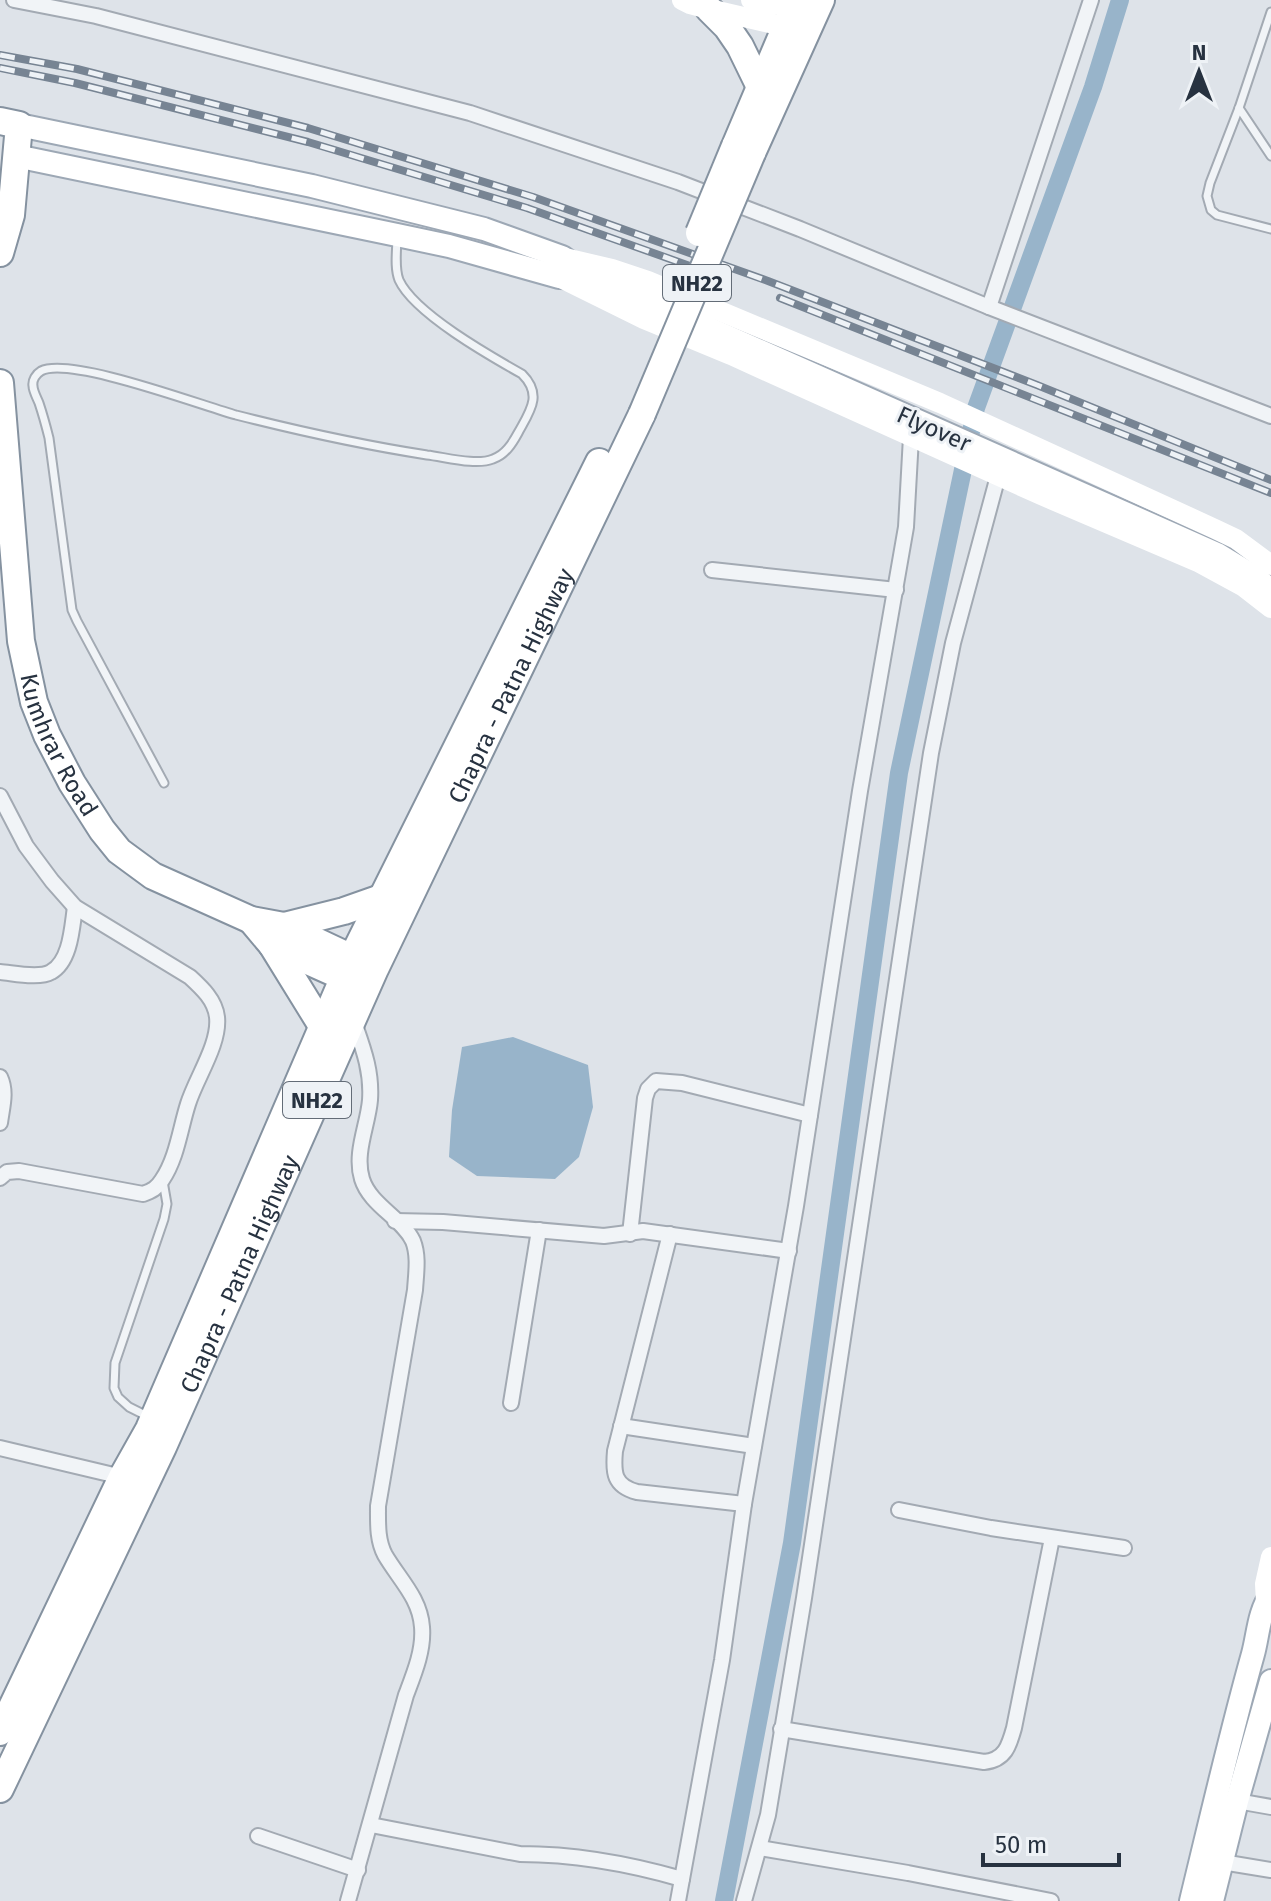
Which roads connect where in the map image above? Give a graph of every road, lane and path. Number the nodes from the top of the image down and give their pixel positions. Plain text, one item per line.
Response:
1 (14, 0) edge
2 (682, 0) edge
3 (751, 0) edge
4 (1091, 0) edge
5 (709, 9) junction
6 (1271, 12) edge
7 (804, 13) edge
8 (760, 87) junction
9 (1239, 108) junction
10 (10, 123) edge
11 (743, 149) junction
12 (8, 154) edge
13 (1271, 156) edge
14 (1271, 229) edge
15 (397, 235) junction
16 (0, 253) edge
17 (560, 267) junction
18 (989, 307) junction
19 (0, 383) edge
20 (0, 390) edge
21 (635, 410) junction
22 (1271, 416) edge
23 (911, 437) junction
24 (991, 472) junction
25 (1271, 565) edge
26 (712, 570) dead end
27 (896, 590) junction
28 (1271, 590) edge
29 (1271, 608) edge
30 (164, 783) dead end
31 (0, 796) edge
32 (381, 898) junction
33 (75, 907) junction
34 (278, 935) junction
35 (0, 972) edge
36 (359, 973) junction
37 (353, 1019) junction
38 (322, 1026) junction
39 (0, 1077) edge
40 (810, 1115) junction
41 (0, 1123) edge
42 (0, 1178) edge
43 (163, 1179) junction
44 (395, 1221) junction
45 (539, 1230) junction
46 (630, 1234) junction
47 (670, 1234) junction
48 (789, 1251) junction
49 (511, 1403) dead end
50 (154, 1419) junction
51 (621, 1426) junction
52 (754, 1446) junction
53 (0, 1448) edge
54 (122, 1477) junction
55 (744, 1504) junction
56 (899, 1510) dead end
57 (1052, 1538) junction
58 (1124, 1548) dead end
59 (1271, 1557) edge
60 (1268, 1599) edge
61 (1271, 1683) edge
62 (781, 1729) junction
63 (0, 1732) edge
64 (0, 1789) edge
65 (1237, 1801) junction
66 (1271, 1807) edge
67 (371, 1825) junction
68 (258, 1836) dead end
69 (760, 1848) junction
70 (1222, 1862) junction
71 (358, 1870) junction
72 (1271, 1870) edge
73 (682, 1879) junction
74 (348, 1901) edge
75 (678, 1901) edge
76 (744, 1901) edge
77 (1051, 1901) edge
78 (1191, 1901) edge
79 (1212, 1901) edge

1 - 18 street
2 - 5 street
3 - 7 street
4 - 18 street
5 - 7 street
5 - 8 highway
6 - 9 lane
7 - 8 highway, NH22
7 - 11 highway, NH22
8 - 11 highway, NH22
9 - 13 lane
9 - 14 lane
10 - 12 highway
10 - 17 main road
11 - 21 highway, NH22, bridge
12 - 15 main road
12 - 16 highway
15 - 17 main road
15 - 30 lane
17 - 23 street
17 - 25 street
17 - 28 main road, Flyover
18 - 22 street
19 - 20 highway, Kumhrar Road
20 - 34 highway, Kumhrar Road
21 - 32 highway, Chapra - Patna Highway / NH22
21 - 36 highway, Chapra - Patna Highway / NH22
23 - 24 street
23 - 27 street
24 - 29 street
24 - 62 street
26 - 27 street
27 - 40 street
31 - 33 street
32 - 34 highway
32 - 36 highway, Chapra - Patna Highway / NH22
33 - 35 street
33 - 43 street
34 - 36 highway, Kumhrar Road
34 - 38 highway
36 - 37 highway, Chapra - Patna Highway / NH22
36 - 38 highway, Chapra - Patna Highway / NH22
37 - 44 street
37 - 64 highway, Chapra - Patna Highway / NH22
38 - 50 highway, Chapra - Patna Highway / NH22
39 - 41 street
40 - 46 street
40 - 48 street
42 - 43 street
43 - 50 lane
44 - 45 street
44 - 67 street
45 - 46 street
45 - 49 street
46 - 47 street
47 - 48 street
47 - 51 street
48 - 52 street
50 - 54 highway, Chapra - Patna Highway / NH22
51 - 52 street
51 - 55 street
52 - 55 street
53 - 54 street
54 - 63 highway, Chapra - Patna Highway / NH22
55 - 73 street
56 - 57 street
57 - 58 street
57 - 62 street
59 - 60 street
60 - 78 main road
61 - 65 main road
62 - 69 street
65 - 66 street
65 - 70 main road
67 - 71 street
67 - 73 street
68 - 71 street
69 - 76 street
69 - 77 street
70 - 72 street
70 - 79 main road
71 - 74 street
73 - 75 street

